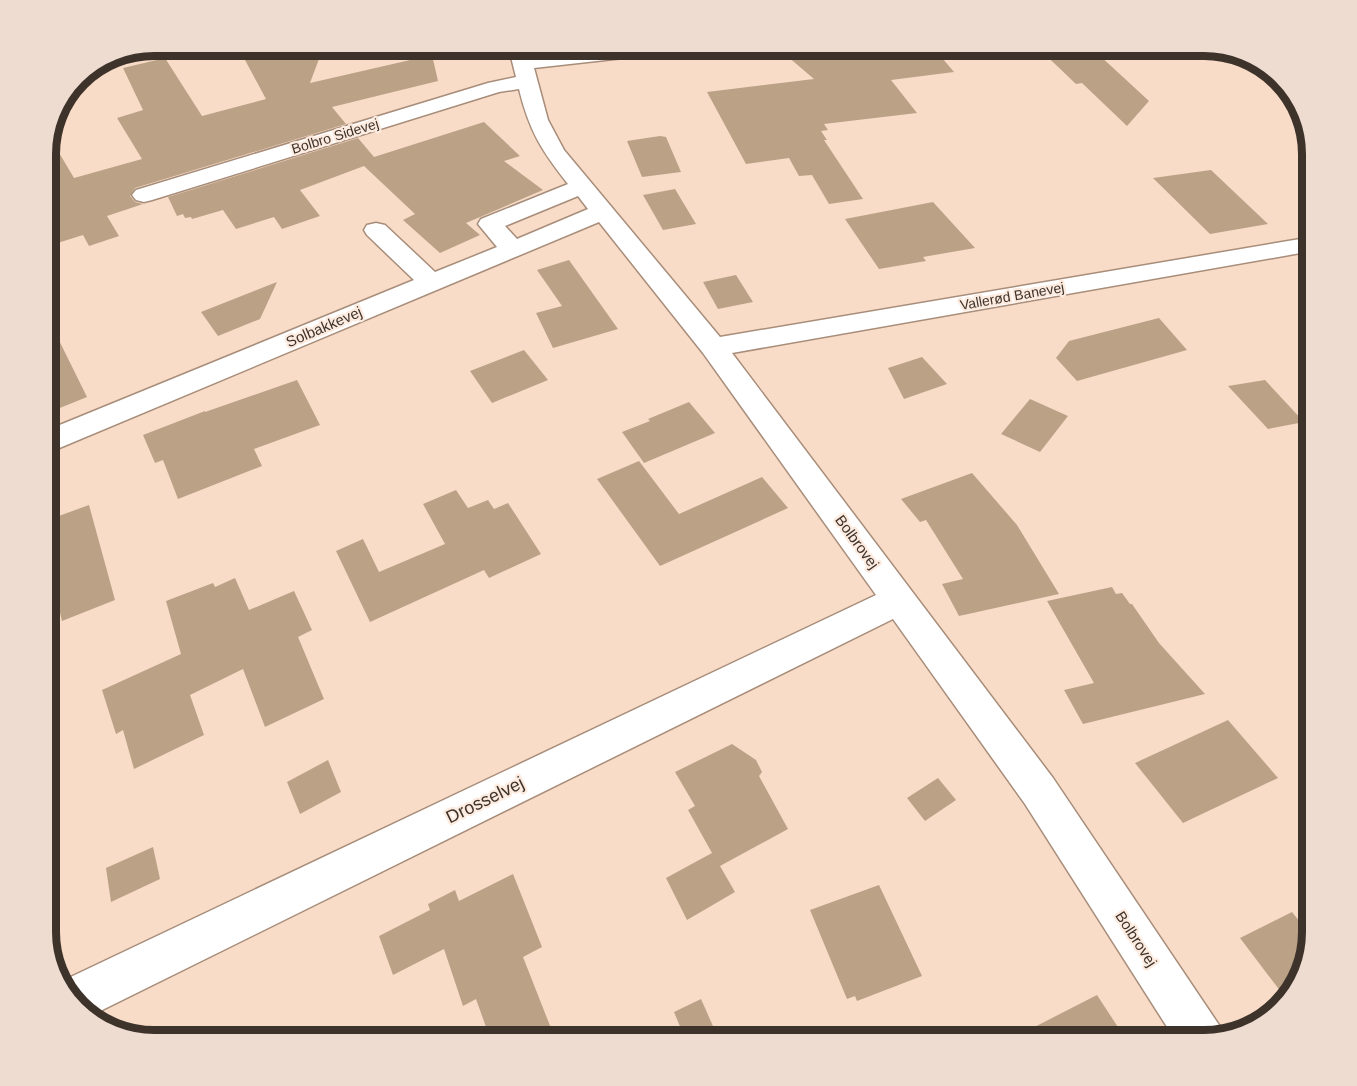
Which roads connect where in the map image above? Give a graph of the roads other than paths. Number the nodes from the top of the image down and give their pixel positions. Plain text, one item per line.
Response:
1 (586, 56) edge
2 (522, 63) edge
3 (446, 102) junction
4 (464, 118) dead end
5 (378, 123) junction
6 (394, 140) dead end
7 (582, 186) junction
8 (144, 195) dead end
9 (603, 212) junction
10 (376, 230) dead end
11 (1302, 246) edge
12 (512, 248) junction
13 (431, 282) junction
14 (713, 347) junction
15 (56, 438) edge
16 (899, 600) junction
17 (80, 996) edge
18 (1196, 1030) edge

1 - 2 street, Bolbro Sidevej
2 - 3 street, Bolbro Sidevej
2 - 7 street, Bolbrovej
3 - 4 street
3 - 5 street, Bolbro Sidevej
5 - 6 street
5 - 8 street, Bolbro Sidevej
7 - 9 street, Bolbrovej
7 - 12 street
9 - 12 street, Solbakkevej
9 - 14 street, Bolbrovej
10 - 13 street
11 - 14 street, Vallerød Banevej
12 - 13 street, Solbakkevej
13 - 15 street, Solbakkevej
14 - 16 street, Bolbrovej
16 - 17 street, Drosselvej
16 - 18 street, Bolbrovej

